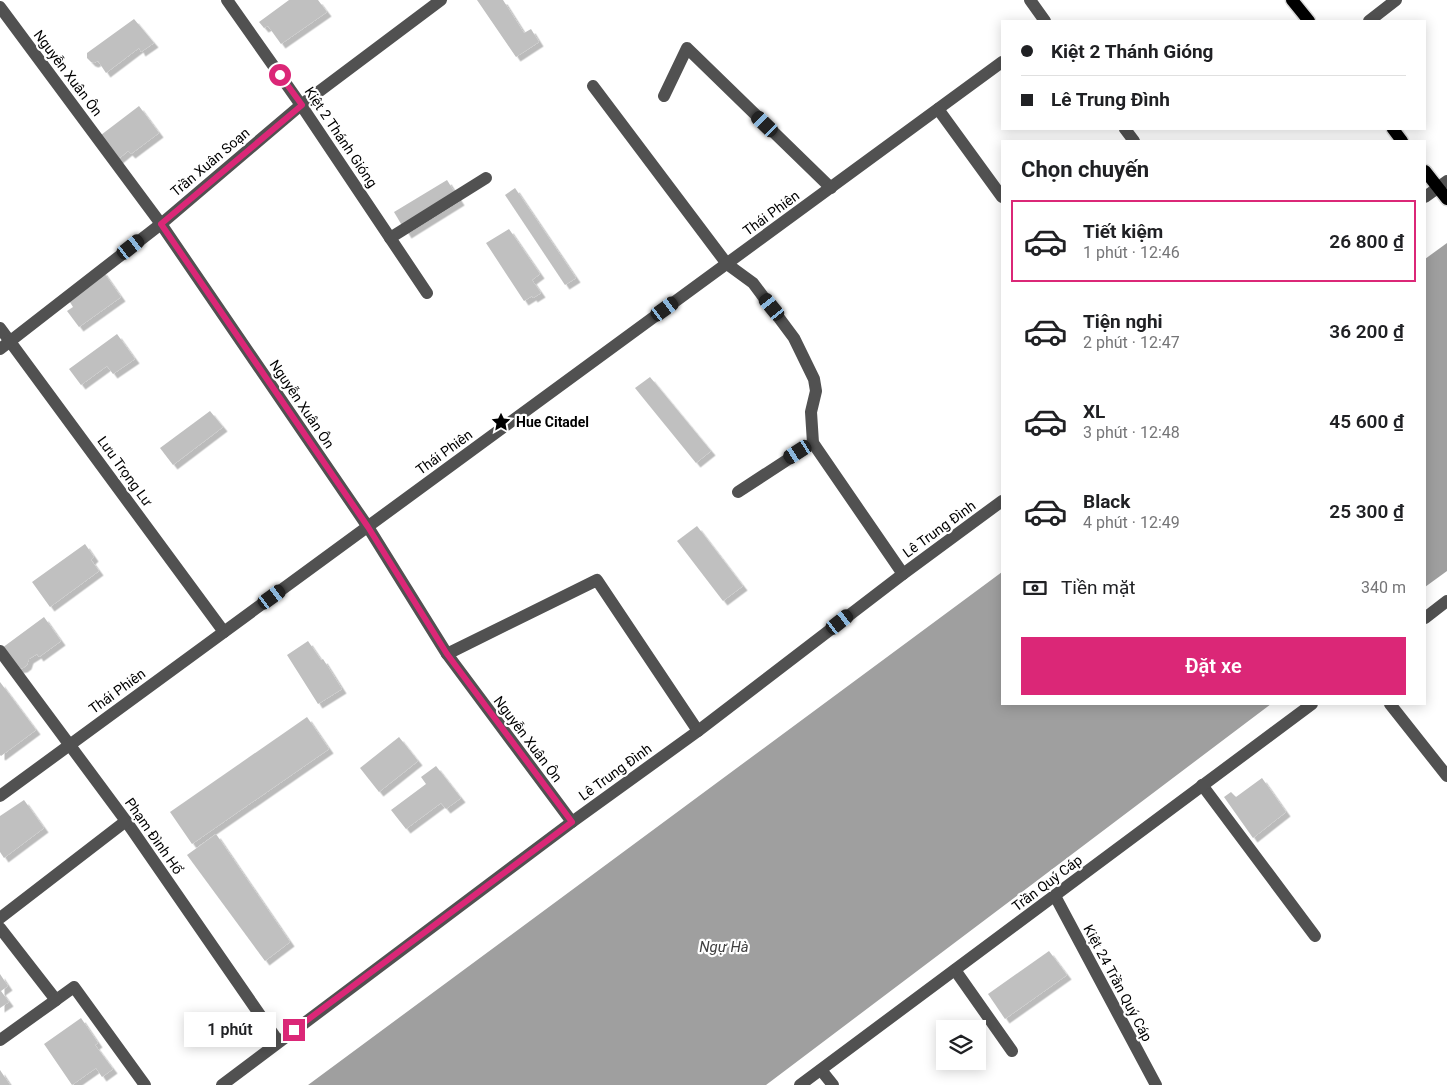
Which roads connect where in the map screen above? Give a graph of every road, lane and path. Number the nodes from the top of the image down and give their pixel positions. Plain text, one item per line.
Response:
1 (227, 0) edge
2 (441, 0) edge
3 (1030, 0) edge
4 (1292, 0) edge
5 (1396, 0) edge
6 (0, 7) edge
7 (1044, 20) edge
8 (1308, 20) edge
9 (1370, 20) edge
10 (1001, 63) edge
11 (592, 86) dead end
12 (664, 96) dead end
13 (302, 105) junction
14 (938, 109) junction
15 (1393, 130) edge
16 (1401, 140) edge
17 (1426, 171) edge
18 (486, 178) dead end
19 (1443, 184) edge
20 (831, 188) junction
21 (1001, 196) edge
22 (1426, 196) edge
23 (1447, 200) edge
24 (161, 224) junction
25 (390, 238) junction
26 (727, 264) junction
27 (427, 294) dead end
28 (0, 328) edge
29 (5, 346) edge
30 (813, 443) junction
31 (738, 492) dead end
32 (1001, 502) edge
33 (368, 527) junction
34 (903, 574) junction
35 (1447, 601) edge
36 (1426, 617) edge
37 (224, 632) junction
38 (0, 651) edge
39 (447, 654) junction
40 (1311, 705) edge
41 (1391, 705) edge
42 (698, 731) junction
43 (70, 745) junction
44 (1447, 776) edge
45 (1202, 785) junction
46 (0, 796) edge
47 (126, 821) junction
48 (572, 822) junction
49 (1055, 896) junction
50 (0, 918) edge
51 (0, 928) edge
52 (1315, 936) dead end
53 (955, 970) junction
54 (56, 1000) junction
55 (0, 1040) edge
56 (278, 1041) junction
57 (1012, 1051) dead end
58 (821, 1070) junction
59 (145, 1085) edge
60 (222, 1085) edge
61 (800, 1085) edge
62 (833, 1085) edge
63 (1156, 1085) edge

1 - 13 street, Kiệt 2 Thánh Gióng
2 - 13 street, Trần Xuân Soạn
3 - 7 street
4 - 8 main road
5 - 9 street
6 - 24 street, Nguyễn Xuân Ôn
10 - 14 street, Thái Phiên
11 - 26 street
12 - 20 street
13 - 24 street, Trần Xuân Soạn
13 - 25 street, Kiệt 2 Thánh Gióng
14 - 20 street, Thái Phiên
14 - 21 street
15 - 16 main road
17 - 19 main road
18 - 25 street
19 - 22 street
19 - 23 main road
20 - 26 street, Thái Phiên
24 - 29 street, Trần Xuân Soạn
24 - 33 street, Nguyễn Xuân Ôn
25 - 27 street, Kiệt 2 Thánh Gióng
26 - 30 street
26 - 33 street, Thái Phiên
28 - 29 street, Lưu Trọng Lư
29 - 37 street, Lưu Trọng Lư
30 - 31 street
30 - 34 street
32 - 34 street, Lê Trung Đình
33 - 37 street, Thái Phiên
33 - 39 street, Nguyễn Xuân Ôn
34 - 42 street, Lê Trung Đình
35 - 36 street
37 - 43 street, Thái Phiên
38 - 43 street, Phạm Đình Hổ
39 - 42 street
39 - 48 street, Nguyễn Xuân Ôn
40 - 45 street, Trần Quý Cáp
41 - 44 street
42 - 48 street, Lê Trung Đình
43 - 46 street, Thái Phiên
43 - 47 street, Phạm Đình Hổ
45 - 49 street, Trần Quý Cáp
45 - 52 street
47 - 50 street
47 - 56 street, Phạm Đình Hổ
48 - 56 street, Lê Trung Đình
49 - 53 street, Trần Quý Cáp
49 - 63 street, Kiệt 24 Trần Quý Cáp
51 - 54 street
53 - 57 street
53 - 58 street, Trần Quý Cáp
54 - 55 street
54 - 59 street
56 - 60 street, Lê Trung Đình
58 - 61 street, Trần Quý Cáp
58 - 62 street

